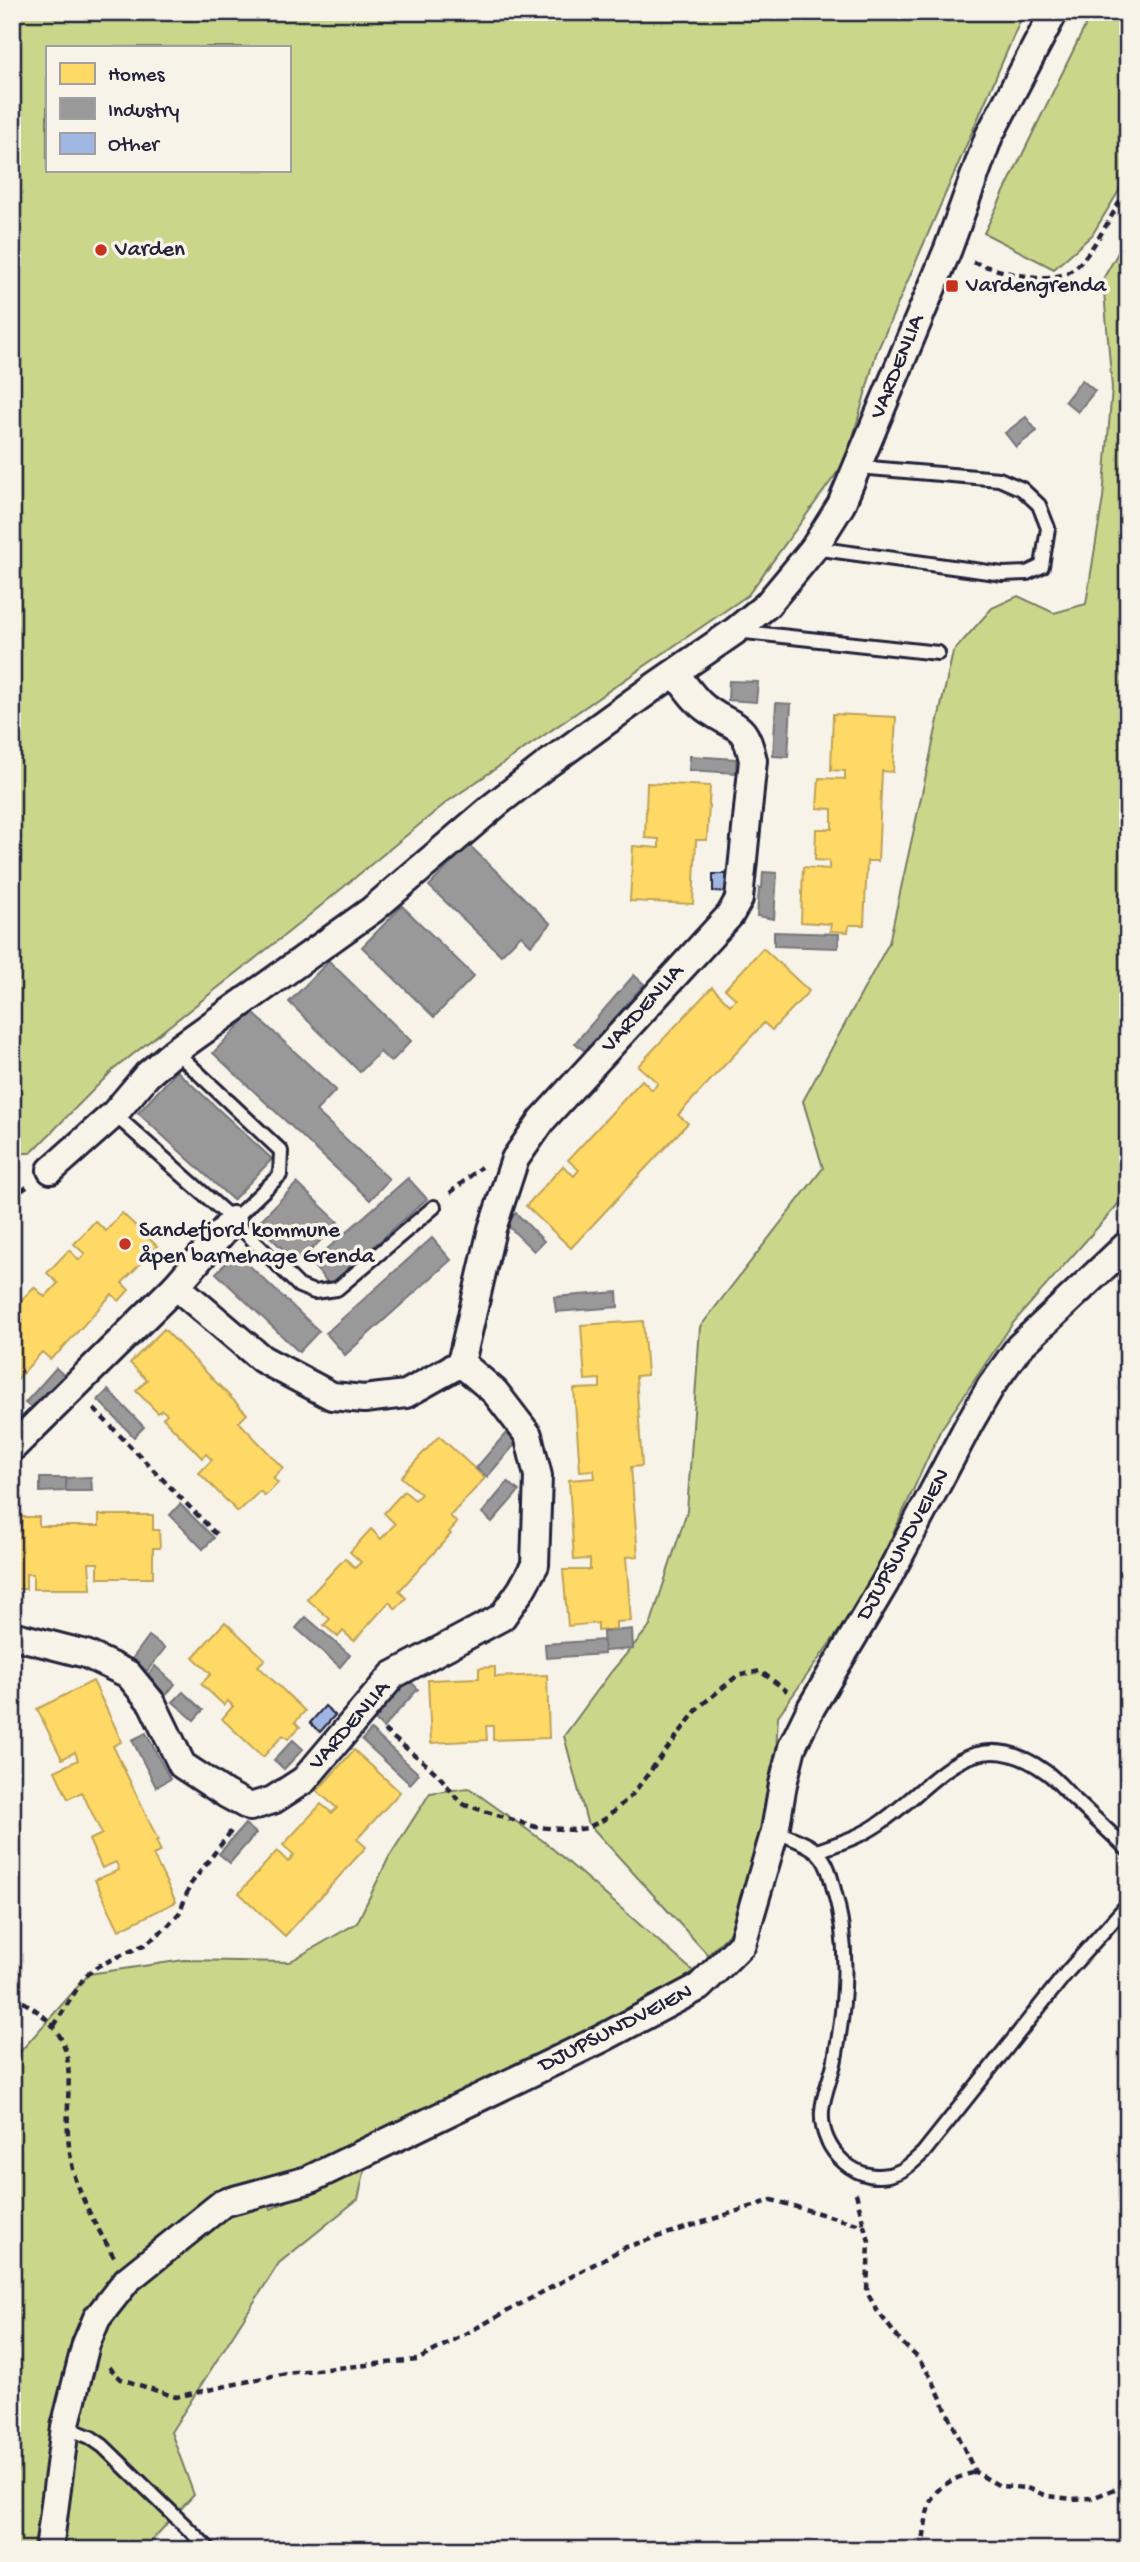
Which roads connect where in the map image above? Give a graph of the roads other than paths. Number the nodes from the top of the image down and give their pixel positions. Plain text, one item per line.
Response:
1 (1054, 12) edge
2 (858, 467) junction
3 (814, 548) junction
4 (735, 631) junction
5 (938, 653) dead end
6 (675, 673) junction
7 (175, 1051) junction
8 (114, 1114) junction
9 (51, 1170) dead end
10 (434, 1207) road end
11 (233, 1220) junction
12 (1128, 1244) edge
13 (177, 1286) junction
14 (461, 1363) junction
15 (12, 1448) edge
16 (12, 1635) edge
17 (775, 1831) junction
18 (1128, 1850) edge
19 (817, 1851) junction
20 (1128, 1904) edge
21 (65, 2427) junction
22 (49, 2550) edge
23 (210, 2550) edge

1 - 2 street, VARDENLIA
2 - 3 street, VARDENLIA
2 - 3 lane
3 - 4 street, VARDENLIA
4 - 5 lane
4 - 6 street, VARDENLIA
6 - 7 street, VARDENLIA
6 - 14 street, VARDENLIA
7 - 8 street, VARDENLIA
7 - 11 lane
8 - 9 street, VARDENLIA
8 - 11 lane
10 - 11 lane
11 - 13 street
12 - 17 street, DJUPSUNDVEIEN
13 - 14 street
13 - 15 street
14 - 16 street, VARDENLIA
17 - 19 lane
17 - 21 street, DJUPSUNDVEIEN
18 - 19 lane
19 - 20 lane
21 - 22 street, DJUPSUNDVEIEN
21 - 23 lane

